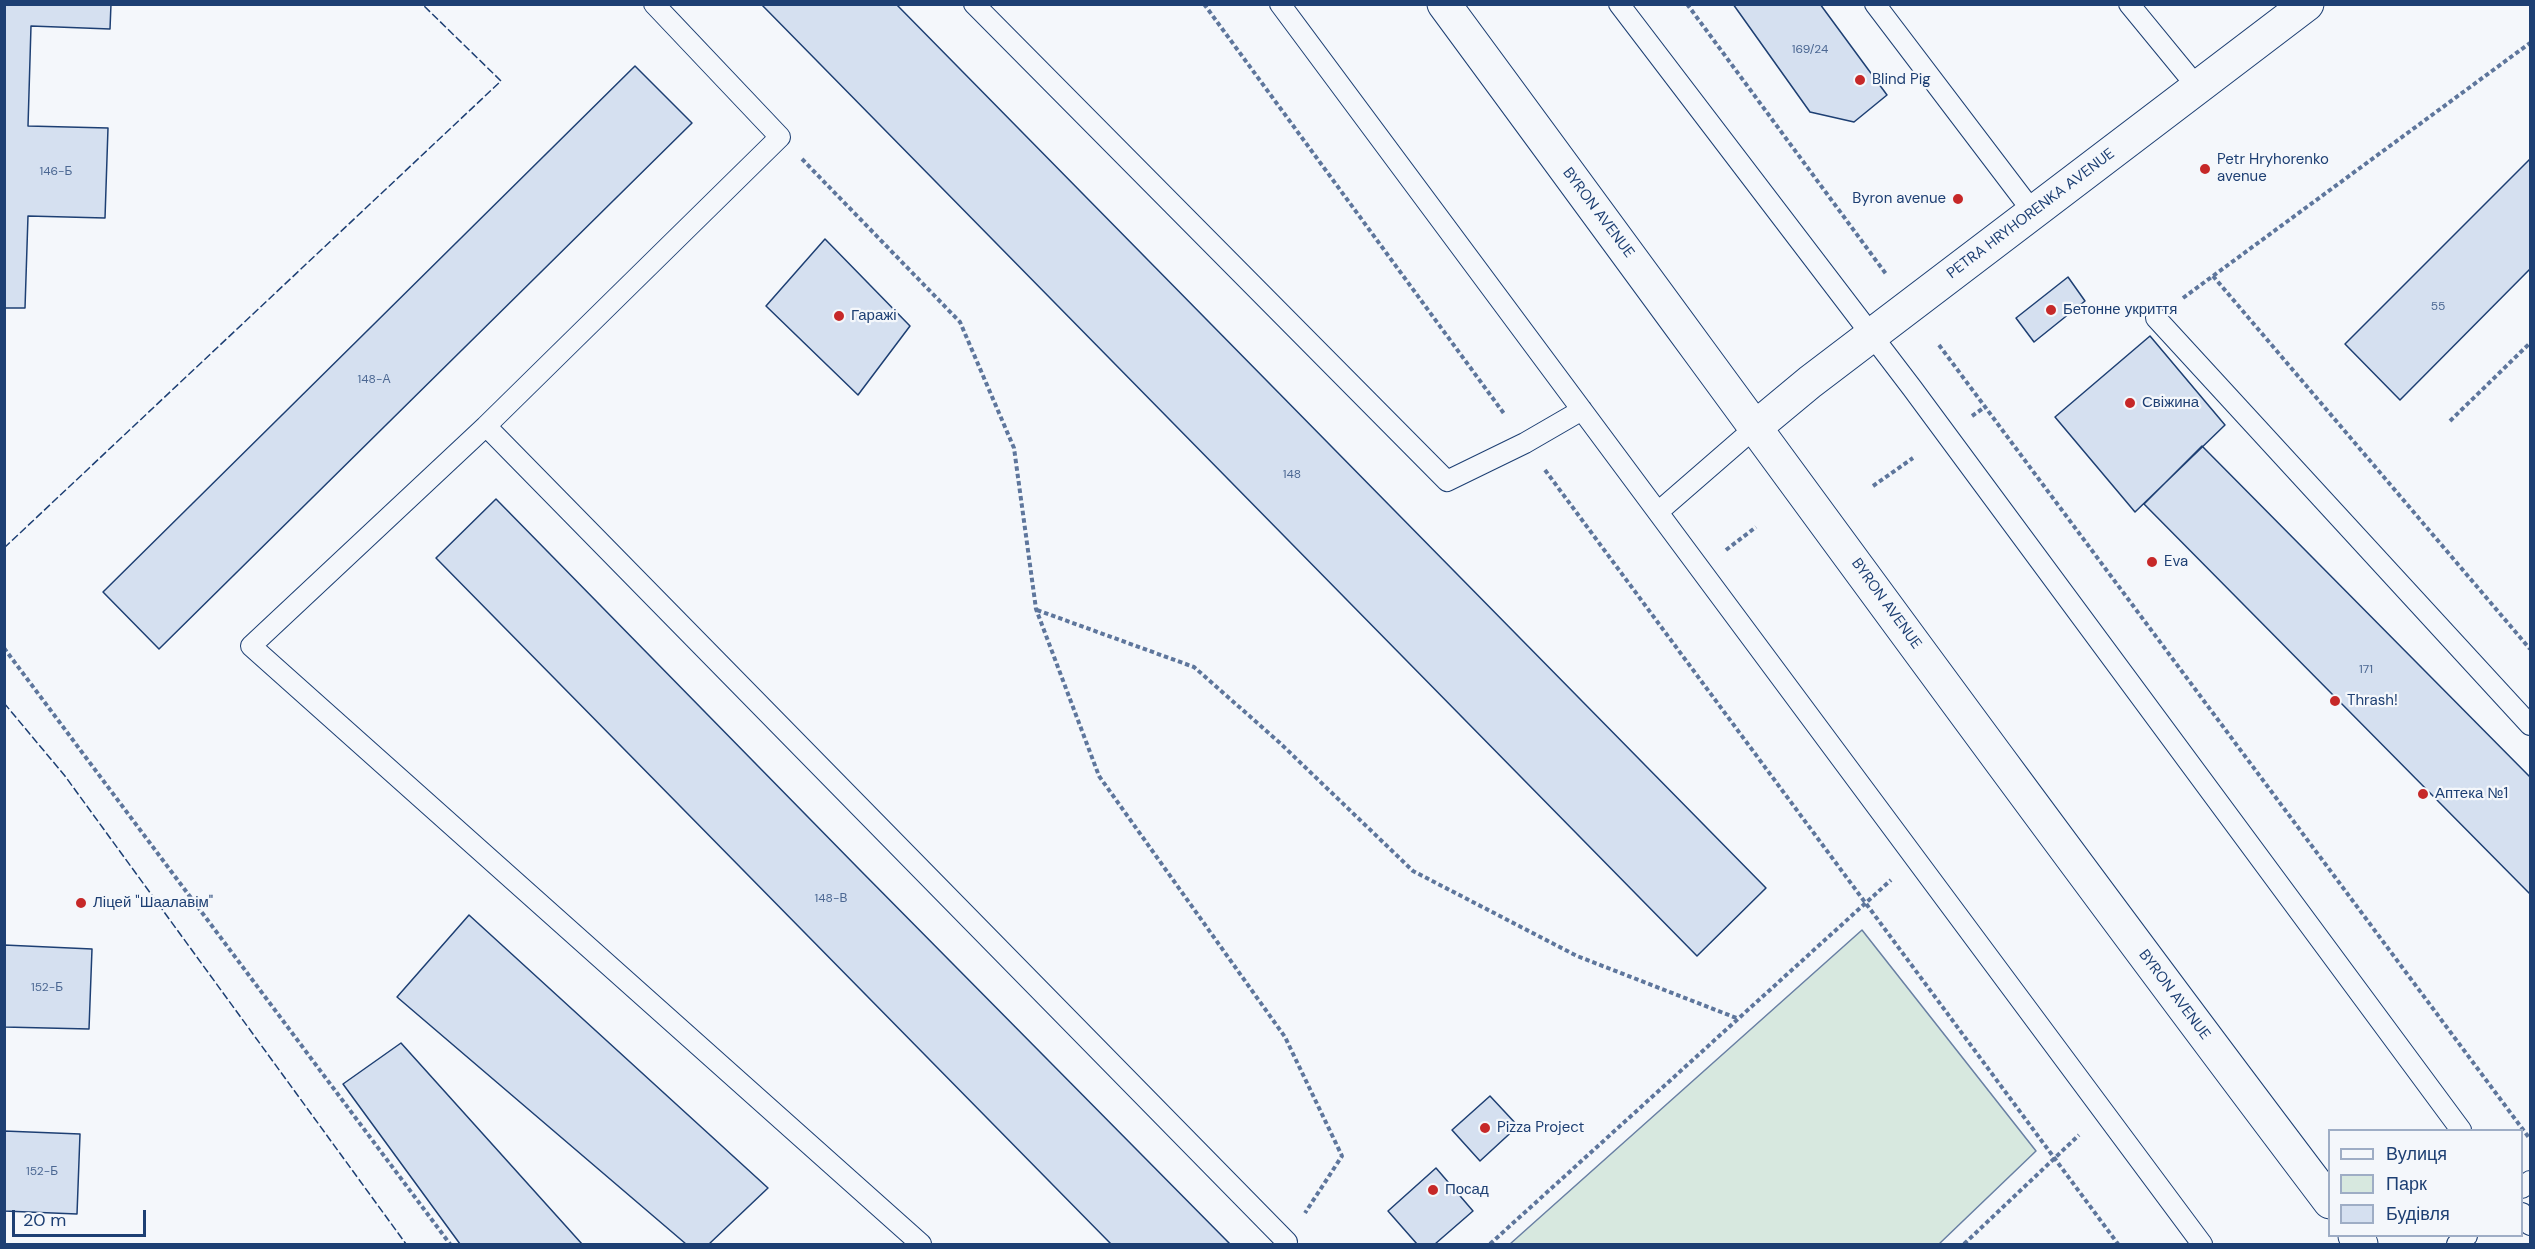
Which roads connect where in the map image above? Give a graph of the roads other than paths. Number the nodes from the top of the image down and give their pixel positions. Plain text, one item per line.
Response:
1 (654, 4) edge
2 (974, 4) edge
3 (1280, 4) edge
4 (1444, 4) edge
5 (1619, 4) edge
6 (1875, 4) edge
7 (2129, 4) edge
8 (2307, 4) edge
9 (2198, 88) junction
10 (2033, 212) junction
11 (2156, 318) road end
12 (1871, 335) junction
13 (1582, 410) junction
14 (486, 426) junction
15 (1756, 426) junction
16 (1658, 513) junction
17 (2530, 725) edge
18 (2460, 1129) edge
19 (2328, 1199) edge
20 (1287, 1242) road end
21 (921, 1245) edge
22 (2202, 1245) edge

1 - 14 lane
2 - 13 lane
3 - 13 lane
4 - 15 main road, BYRON AVENUE
5 - 12 lane
6 - 10 lane
7 - 9 lane
8 - 9 main road, PETRA HRYHORENKA АVENUE
9 - 10 main road, PETRA HRYHORENKA АVENUE
10 - 12 main road, PETRA HRYHORENKA АVENUE
11 - 17 lane
12 - 15 main road, PETRA HRYHORENKA АVENUE
12 - 18 lane
13 - 16 lane
14 - 20 lane
14 - 21 lane
15 - 16 lane
15 - 19 main road, BYRON AVENUE
16 - 22 lane

